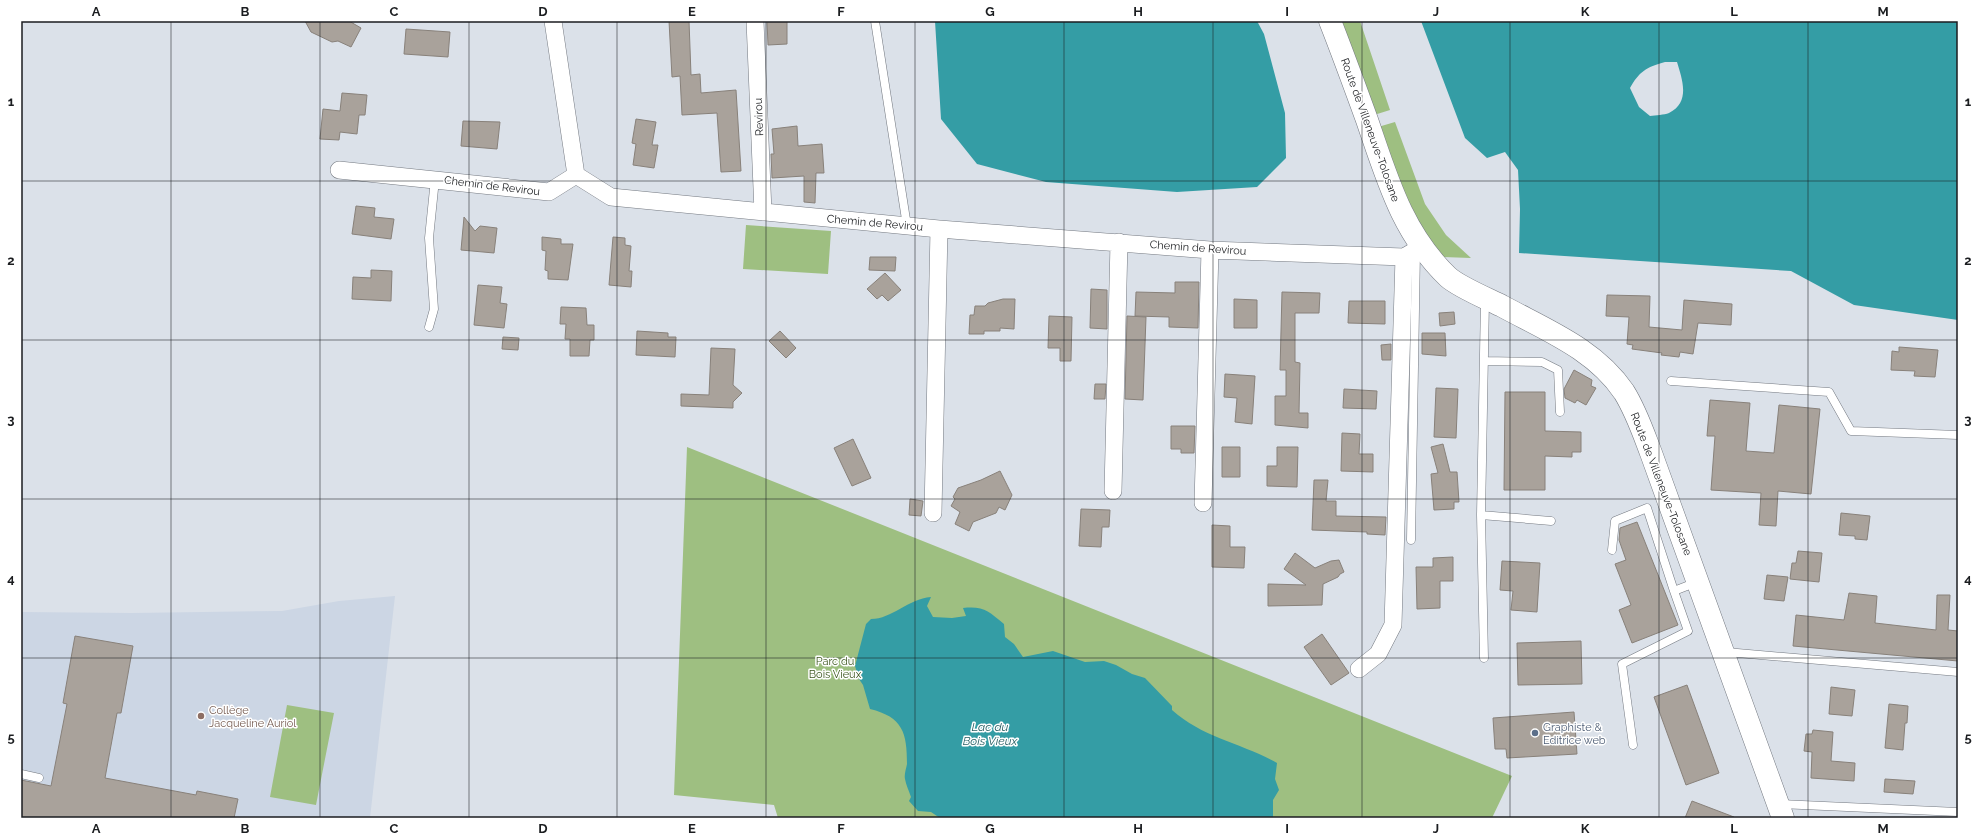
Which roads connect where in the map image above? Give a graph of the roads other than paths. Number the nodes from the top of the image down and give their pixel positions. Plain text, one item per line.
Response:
1 (553, 21) edge
2 (755, 21) edge
3 (875, 21) edge
4 (1330, 21) edge
5 (339, 170) dead end
6 (576, 175) junction
7 (435, 179) junction
8 (763, 212) junction
9 (907, 226) junction
10 (939, 229) junction
11 (1119, 242) junction
12 (1210, 250) junction
13 (1414, 251) junction
14 (1485, 298) junction
15 (429, 327) dead end
16 (1484, 361) junction
17 (1671, 381) dead end
18 (1560, 412) dead end
19 (1958, 435) edge
20 (1113, 491) dead end
21 (1204, 503) dead end
22 (933, 513) dead end
23 (1481, 515) junction
24 (1551, 521) dead end
25 (1411, 540) dead end
26 (1612, 550) dead end
27 (1698, 582) junction
28 (1674, 591) junction
29 (1723, 652) junction
30 (1484, 658) dead end
31 (1359, 669) dead end
32 (1958, 672) edge
33 (1633, 745) dead end
34 (21, 774) edge
35 (39, 778) dead end
36 (1780, 811) edge
37 (1958, 812) edge

1 - 6 street
2 - 8 street, Revirou
3 - 9 lane
4 - 13 street, Route de Villeneuve-Tolosane
5 - 7 street, Chemin de Revirou
6 - 7 street, Chemin de Revirou
6 - 8 street, Chemin de Revirou
7 - 15 lane
8 - 9 street, Chemin de Revirou
9 - 10 street, Chemin de Revirou
10 - 11 street, Chemin de Revirou
10 - 22 street
11 - 12 street, Chemin de Revirou
11 - 20 street
12 - 13 street, Chemin de Revirou
12 - 21 street
13 - 14 street, Route de Villeneuve-Tolosane
13 - 25 lane
13 - 31 street
14 - 16 lane
14 - 27 street, Route de Villeneuve-Tolosane
16 - 18 lane
16 - 23 lane
17 - 19 lane
23 - 24 lane
23 - 30 lane
26 - 28 lane
27 - 28 lane
27 - 29 street, Route de Villeneuve-Tolosane
28 - 33 lane
29 - 32 lane
29 - 36 street, Route de Villeneuve-Tolosane
34 - 35 lane
36 - 37 lane

